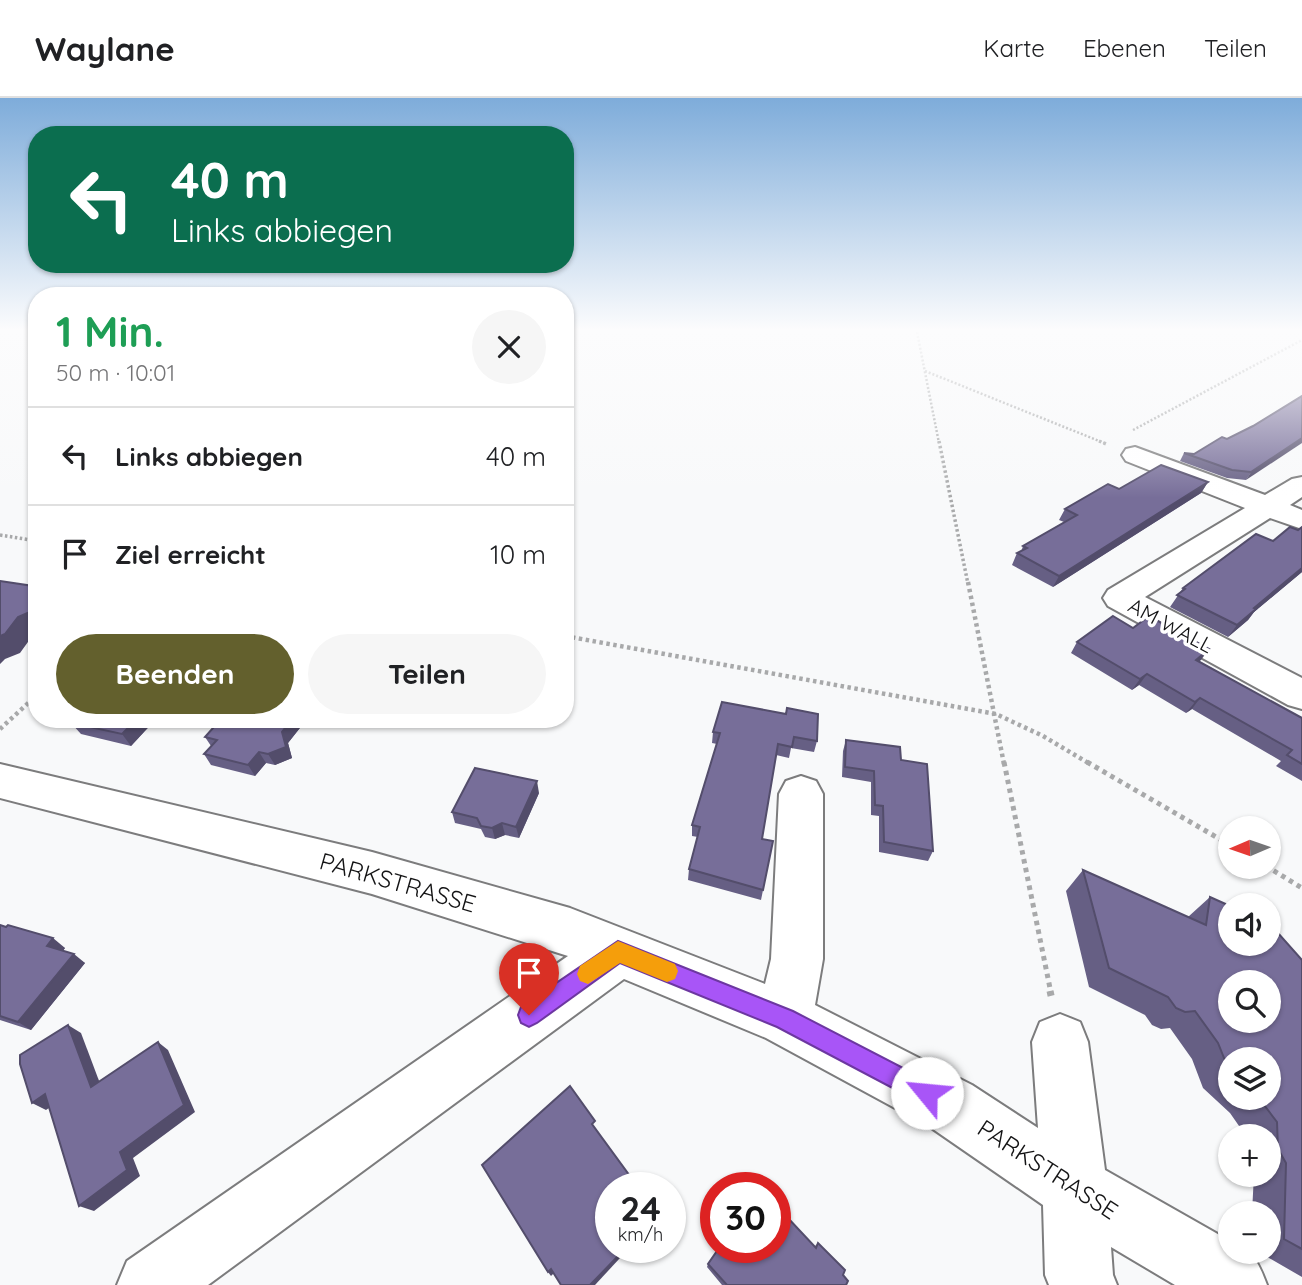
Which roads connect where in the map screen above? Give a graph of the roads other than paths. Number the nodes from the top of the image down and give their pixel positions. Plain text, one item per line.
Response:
1 (1133, 443) road end
2 (1302, 485) edge
3 (1269, 506) junction
4 (1302, 520) edge
5 (1302, 695) edge
6 (0, 781) edge
7 (801, 794) dead end
8 (618, 952) junction
9 (785, 1019) junction
10 (1060, 1042) road end
11 (1075, 1189) junction
12 (151, 1285) edge
13 (1083, 1285) edge
14 (1233, 1285) edge

1 - 3 street
2 - 3 street
3 - 4 street
3 - 5 street, AM WALL
6 - 8 street, PARKSTRASSE
7 - 9 street
8 - 9 street, PARKSTRASSE
8 - 12 street
9 - 11 street, PARKSTRASSE
10 - 11 street
11 - 13 street
11 - 14 street, PARKSTRASSE

